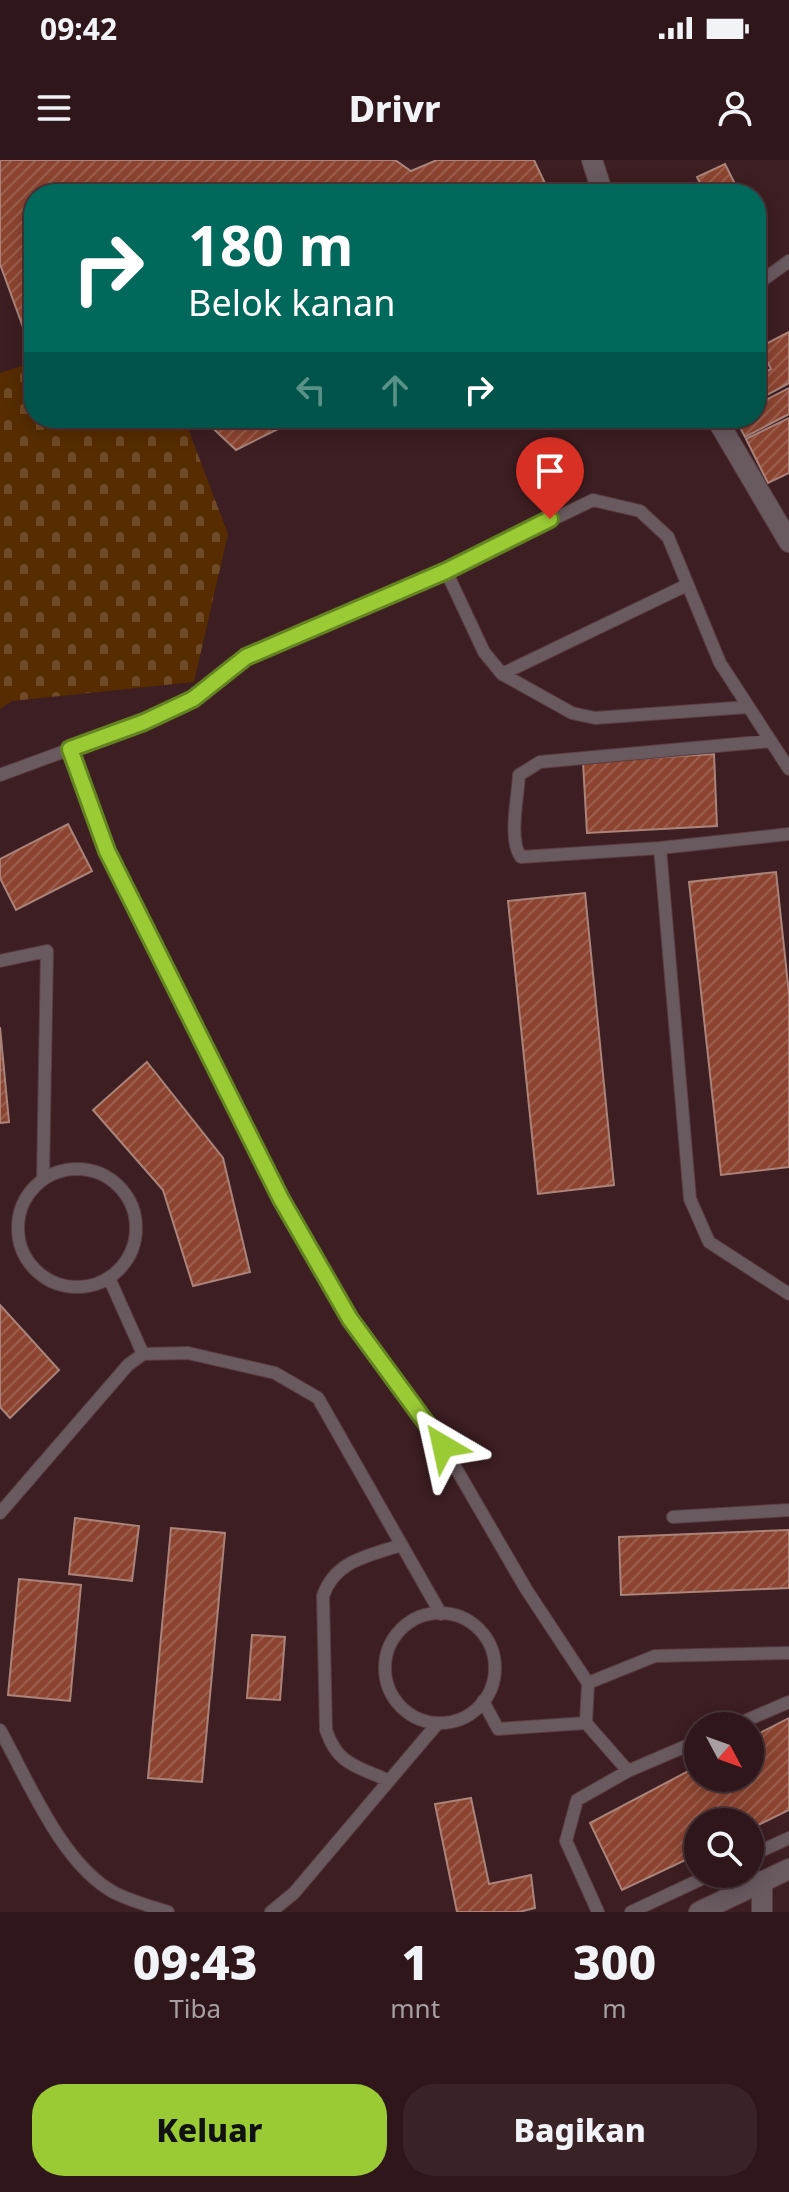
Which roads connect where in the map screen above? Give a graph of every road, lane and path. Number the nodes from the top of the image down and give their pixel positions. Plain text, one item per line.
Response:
1 (592, 160) edge
2 (600, 184) edge
3 (789, 261) edge
4 (766, 278) edge
5 (722, 428) edge
6 (789, 542) edge
7 (446, 571) junction
8 (687, 585) junction
9 (502, 674) junction
10 (748, 707) junction
11 (771, 741) junction
12 (70, 749) junction
13 (789, 769) edge
14 (0, 775) edge
15 (789, 834) edge
16 (660, 848) junction
17 (0, 961) edge
18 (43, 1179) junction
19 (109, 1278) junction
20 (789, 1294) edge
21 (143, 1354) junction
22 (789, 1510) edge
23 (0, 1513) edge
24 (673, 1517) dead end
25 (401, 1545) junction
26 (441, 1614) junction
27 (789, 1653) edge
28 (588, 1683) junction
29 (483, 1701) junction
30 (789, 1702) edge
31 (764, 1713) edge
32 (438, 1723) junction
33 (586, 1723) junction
34 (0, 1730) edge
35 (684, 1747) edge
36 (628, 1771) junction
37 (387, 1780) junction
38 (789, 1838) edge
39 (764, 1850) edge
40 (789, 1869) edge
41 (764, 1880) edge
42 (684, 1887) edge
43 (748, 1888) edge
44 (762, 1888) edge
45 (168, 1912) edge
46 (271, 1912) edge
47 (598, 1912) edge
48 (631, 1912) edge
49 (699, 1912) edge
50 (762, 1912) edge

1 - 2 street
3 - 4 lane
5 - 6 street
7 - 8 lane
7 - 9 lane
7 - 12 lane
8 - 9 lane
8 - 10 lane
9 - 10 lane
10 - 11 lane
11 - 13 lane
11 - 16 lane
12 - 14 lane
12 - 28 lane
15 - 16 lane
16 - 20 lane
17 - 18 lane
18 - 19 lane
18 - 19 lane
19 - 21 lane
21 - 23 lane
21 - 25 lane
22 - 24 lane
25 - 26 lane
25 - 37 lane
26 - 29 lane
26 - 32 lane
27 - 28 lane
28 - 33 lane
29 - 32 lane
29 - 33 lane
30 - 31 lane
32 - 37 lane
33 - 36 lane
34 - 45 lane
35 - 36 lane
36 - 47 lane
37 - 46 lane
38 - 39 lane
40 - 41 street
42 - 48 lane
43 - 49 street
44 - 50 street

